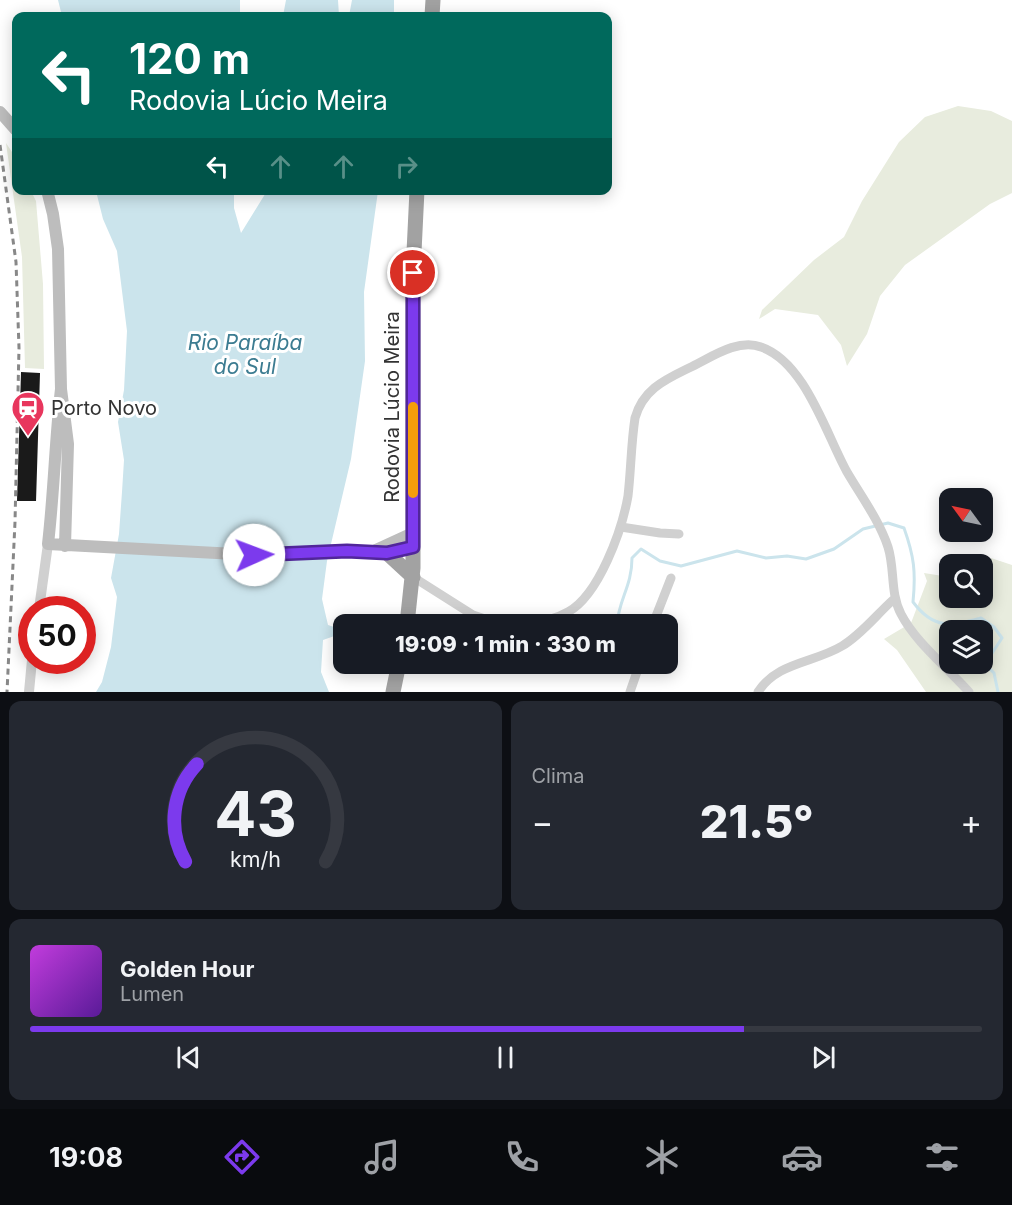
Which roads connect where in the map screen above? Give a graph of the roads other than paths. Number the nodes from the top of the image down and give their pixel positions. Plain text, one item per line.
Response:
1 (0, 112) edge
2 (12, 126) edge
3 (48, 195) edge
4 (417, 195) edge
5 (61, 389) junction
6 (53, 469) junction
7 (66, 469) junction
8 (59, 496) junction
9 (621, 527) junction
10 (678, 534) dead end
11 (413, 540) junction
12 (48, 544) junction
13 (65, 546) junction
14 (371, 553) junction
15 (387, 553) junction
16 (413, 577) junction
17 (671, 578) dead end
18 (41, 596) edge
19 (894, 599) junction
20 (408, 614) edge
21 (471, 614) edge
22 (560, 614) edge
23 (657, 614) edge
24 (30, 674) edge
25 (397, 674) edge
26 (636, 674) edge
27 (28, 692) edge
28 (393, 692) edge
29 (630, 692) edge
30 (758, 692) edge
31 (969, 692) edge

1 - 2 main road
3 - 5 main road
4 - 11 highway, Rodovia Lúcio Meira
5 - 6 main road
5 - 7 main road
6 - 7 main road
6 - 8 main road
7 - 8 main road
8 - 12 main road
8 - 13 main road
9 - 10 street
9 - 19 street
9 - 22 street
11 - 14 main road
11 - 15 main road
11 - 16 highway, Rodovia Lúcio Meira
12 - 13 main road
12 - 18 street
13 - 14 main road
14 - 15 main road
15 - 16 highway
16 - 20 highway, Rodovia Lúcio Meira
16 - 21 street
17 - 23 street
19 - 30 street
19 - 31 street
24 - 27 street
25 - 28 highway
26 - 29 street

